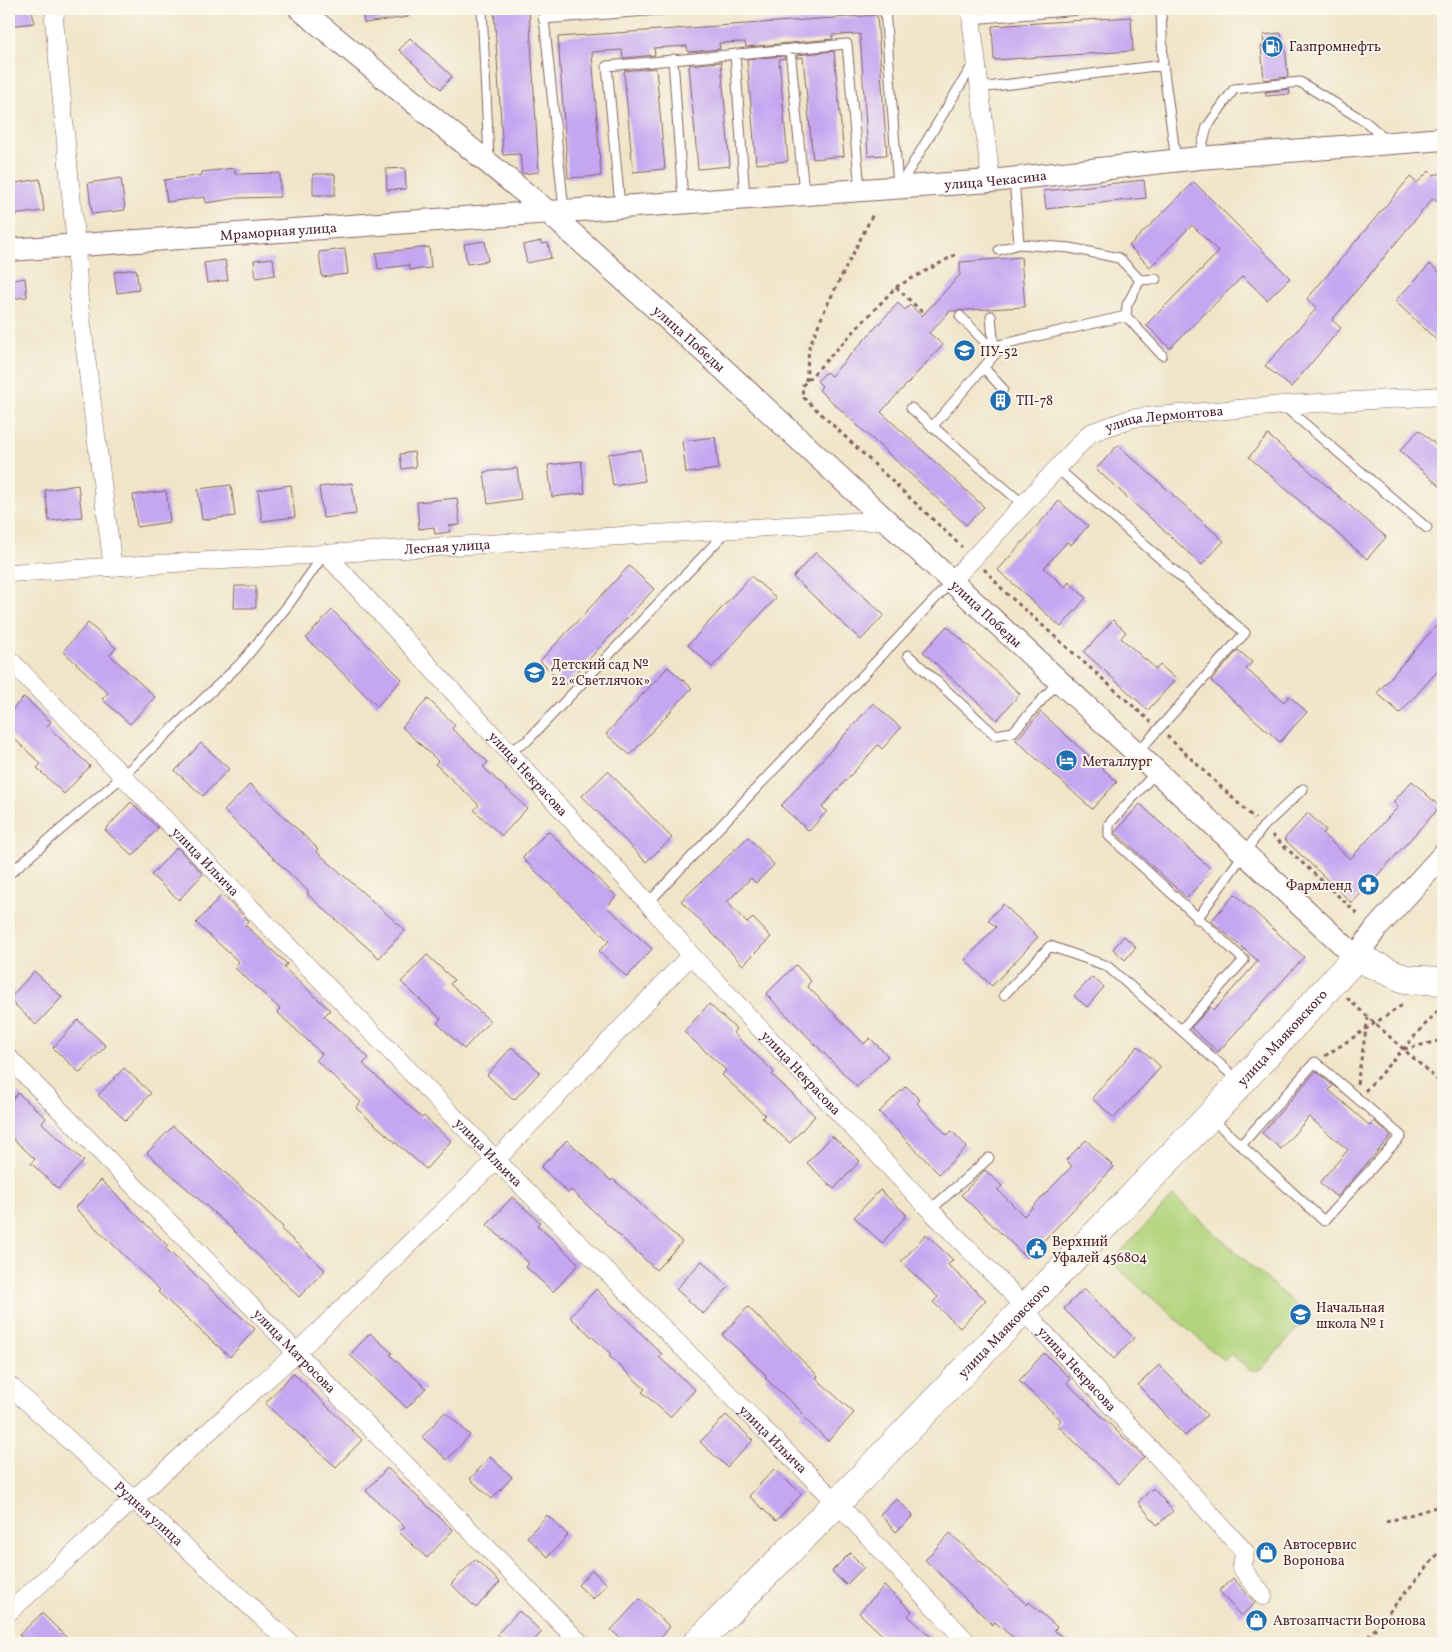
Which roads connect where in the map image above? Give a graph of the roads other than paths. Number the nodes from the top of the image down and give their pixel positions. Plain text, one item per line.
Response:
1 (56, 9) edge
2 (300, 9) edge
3 (482, 9) edge
4 (543, 9) edge
5 (673, 9) edge
6 (885, 9) edge
7 (1090, 9) edge
8 (1161, 9) edge
9 (971, 14) edge
10 (544, 18) junction
11 (790, 49) junction
12 (735, 54) junction
13 (673, 59) junction
14 (976, 60) junction
15 (1163, 65) junction
16 (980, 88) junction
17 (1443, 139) edge
18 (1391, 144) junction
19 (1199, 158) junction
20 (1176, 160) junction
21 (489, 165) junction
22 (1014, 178) junction
23 (991, 181) junction
24 (898, 187) junction
25 (860, 190) junction
26 (804, 194) junction
27 (745, 198) junction
28 (683, 202) junction
29 (620, 206) junction
30 (556, 211) junction
31 (1019, 244) junction
32 (76, 246) junction
33 (9, 250) edge
34 (1000, 250) dead end
35 (1156, 279) dead end
36 (1140, 280) junction
37 (960, 316) dead end
38 (991, 316) dead end
39 (1126, 316) junction
40 (999, 345) junction
41 (1162, 355) dead end
42 (984, 368) junction
43 (1003, 389) dead end
44 (1443, 396) edge
45 (1283, 405) junction
46 (911, 408) dead end
47 (932, 427) junction
48 (1057, 468) junction
49 (1024, 505) junction
50 (884, 520) junction
51 (1427, 528) dead end
52 (729, 530) junction
53 (325, 553) junction
54 (113, 568) junction
55 (9, 573) edge
56 (951, 582) junction
57 (908, 655) dead end
58 (9, 659) edge
59 (1058, 681) junction
60 (508, 752) junction
61 (1137, 753) junction
62 (1157, 771) junction
63 (123, 776) junction
64 (1303, 789) dead end
65 (1244, 852) junction
66 (1443, 854) edge
67 (9, 874) edge
68 (648, 903) junction
69 (1197, 919) junction
70 (691, 955) junction
71 (1356, 957) junction
72 (1443, 981) edge
73 (1004, 995) dead end
74 (1181, 1030) junction
75 (9, 1058) edge
76 (1241, 1083) junction
77 (1210, 1116) junction
78 (1241, 1145) junction
79 (989, 1158) dead end
80 (496, 1160) junction
81 (930, 1210) junction
82 (1023, 1309) junction
83 (297, 1352) junction
84 (9, 1385) edge
85 (132, 1499) junction
86 (836, 1503) junction
87 (1263, 1596) dead end
88 (9, 1612) edge
89 (290, 1643) edge
90 (580, 1643) edge
91 (697, 1643) edge
92 (968, 1643) edge

1 - 32 street
2 - 21 street, улица Победы
3 - 21 lane
4 - 10 lane
5 - 10 lane
6 - 24 lane
7 - 9 lane
8 - 15 lane
9 - 14 street
10 - 30 lane
11 - 12 lane
11 - 25 lane
11 - 26 lane
12 - 13 lane
12 - 27 lane
13 - 28 lane
13 - 29 lane
14 - 16 street
14 - 24 lane
15 - 16 lane
15 - 20 lane
16 - 23 street
17 - 18 street, улица Чекасина
18 - 19 street, улица Чекасина
18 - 19 lane
19 - 20 street, улица Чекасина
20 - 22 street, улица Чекасина
21 - 30 street, улица Победы
22 - 23 street, улица Чекасина
22 - 31 lane
23 - 24 street, улица Чекасина
24 - 25 street, улица Чекасина
25 - 26 street, улица Чекасина
26 - 27 street, улица Чекасина
27 - 28 street, улица Чекасина
28 - 29 street, улица Чекасина
29 - 30 street, улица Чекасина
30 - 32 street, Мраморная улица
30 - 50 street, улица Победы
31 - 34 lane
31 - 36 lane
32 - 33 street, Мраморная улица
32 - 54 street
35 - 36 lane
36 - 39 lane
37 - 40 lane
38 - 40 lane
39 - 40 lane
39 - 41 lane
40 - 42 lane
42 - 43 lane
42 - 47 lane
44 - 45 street, улица Лермонтова
45 - 48 street, улица Лермонтова
45 - 51 lane
46 - 47 lane
47 - 49 lane
48 - 49 street, улица Лермонтова
48 - 61 lane
49 - 56 street, улица Лермонтова
50 - 52 street, Лесная улица
50 - 56 street, улица Победы
52 - 53 street, Лесная улица
52 - 60 lane
53 - 54 street, Лесная улица
53 - 60 street, улица Некрасова
53 - 63 lane
54 - 55 street, Лесная улица
56 - 59 street, улица Победы
56 - 68 lane
57 - 59 lane
58 - 63 street, улица Ильича
59 - 61 street, улица Победы
60 - 68 street, улица Некрасова
61 - 62 street, улица Победы
62 - 65 street, улица Победы
62 - 69 lane
63 - 67 lane
63 - 80 street, улица Ильича
64 - 65 lane
65 - 69 lane
65 - 71 street, улица Победы
66 - 71 street, улица Маяковского
68 - 70 street, улица Некрасова
69 - 74 lane
70 - 80 street
70 - 81 street, улица Некрасова
71 - 72 main road, улица Победы
71 - 76 main road, улица Маяковского
73 - 74 lane
74 - 76 lane
75 - 83 street, улица Матросова
76 - 77 main road, улица Маяковского
77 - 78 lane
77 - 82 main road, улица Маяковского
78 - 78 lane
79 - 81 lane
80 - 83 street
80 - 86 street, улица Ильича
81 - 82 street, улица Некрасова
82 - 86 main road, улица Маяковского
82 - 87 street, улица Некрасова
83 - 85 street
83 - 90 street, улица Матросова
84 - 85 street, Рудная улица
85 - 88 street
85 - 89 street, Рудная улица
86 - 91 main road, улица Маяковского
86 - 92 street, улица Ильича

